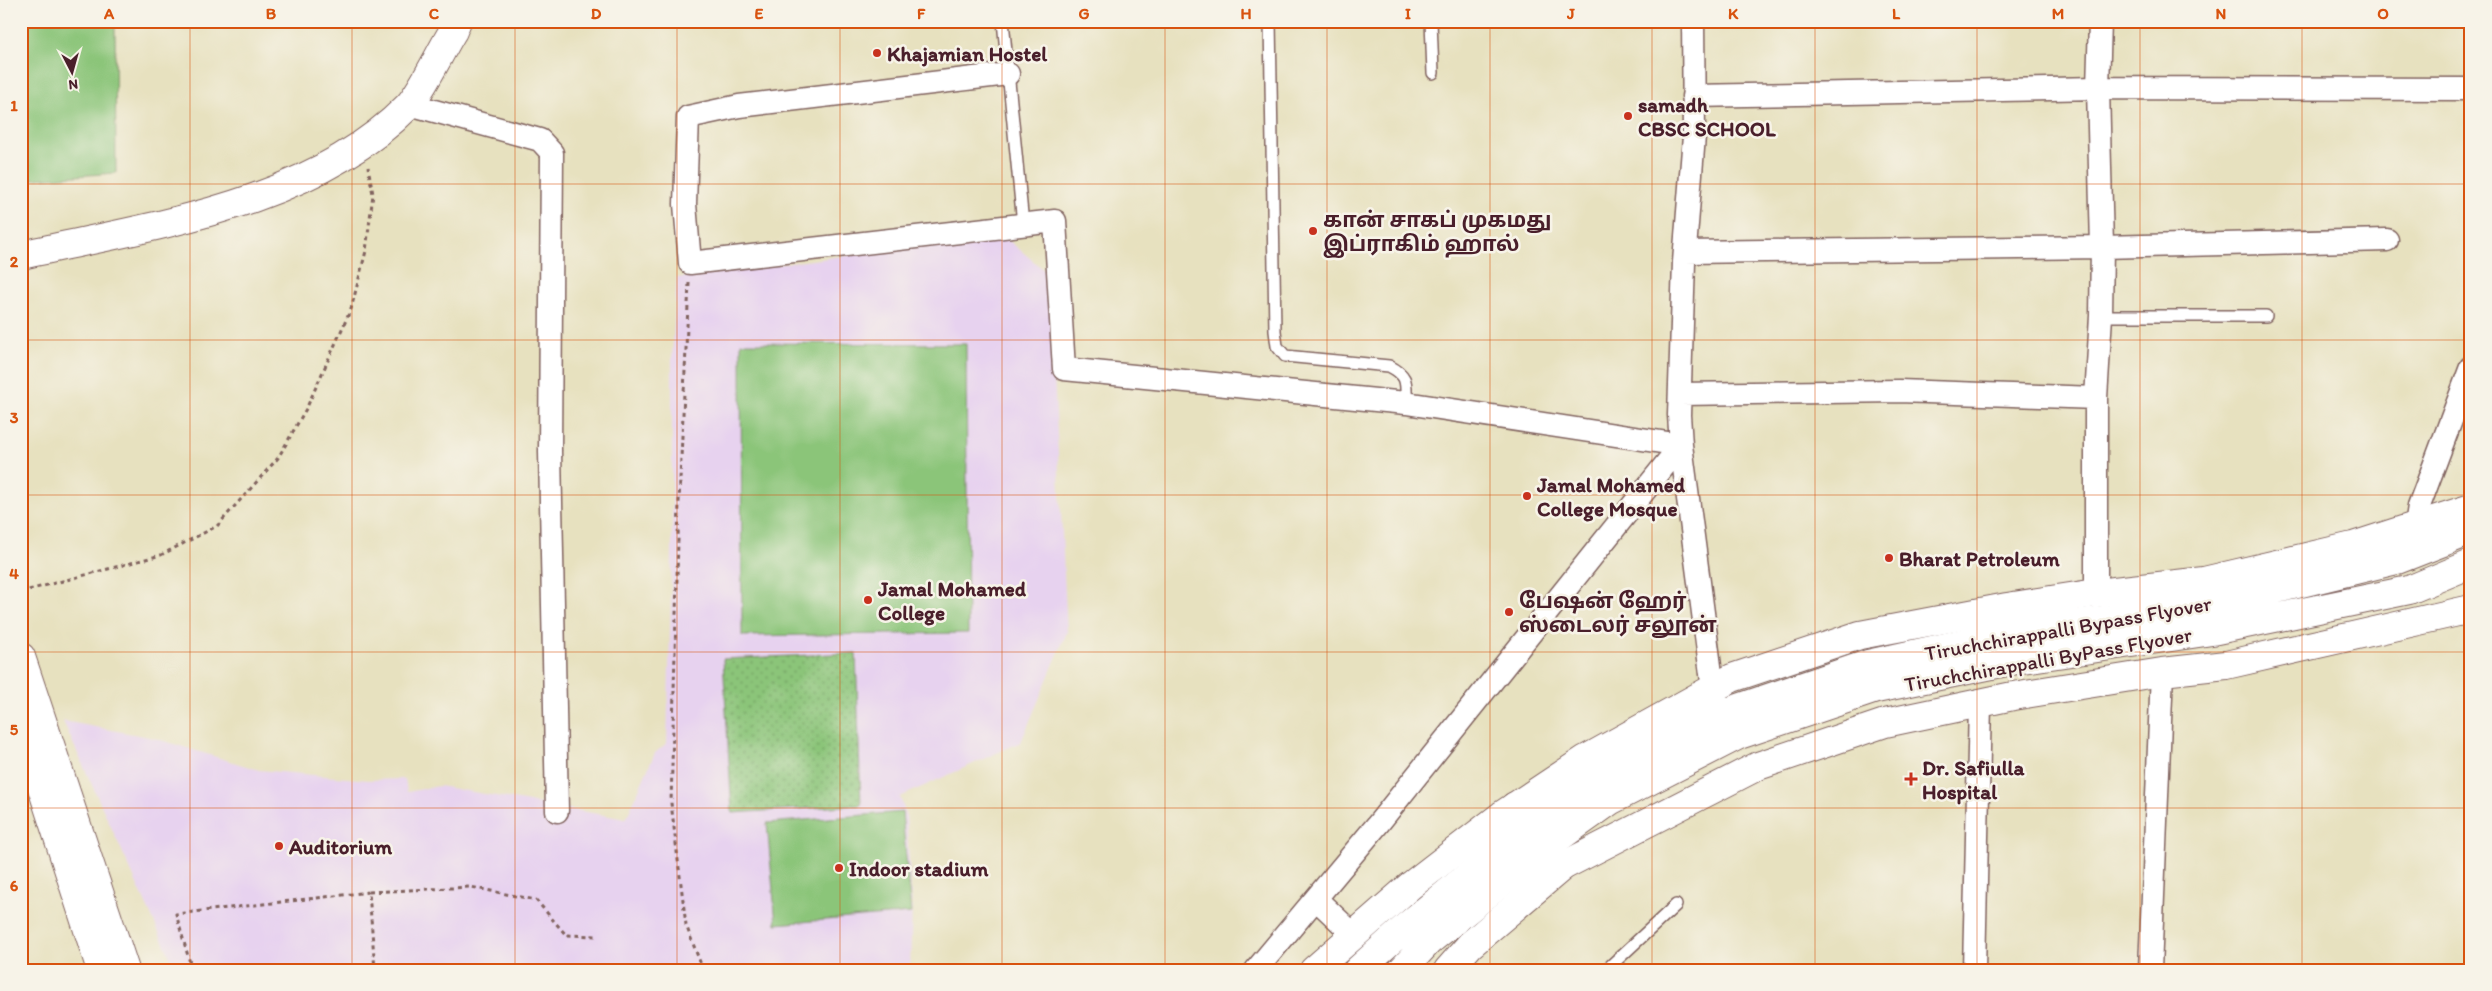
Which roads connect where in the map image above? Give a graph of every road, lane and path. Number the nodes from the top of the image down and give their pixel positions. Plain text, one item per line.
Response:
1 (457, 21) edge
2 (1003, 21) edge
3 (1270, 21) edge
4 (1431, 21) edge
5 (1693, 21) edge
6 (2100, 21) edge
7 (1433, 72) dead end
8 (1008, 74) junction
9 (2098, 88) junction
10 (2471, 89) edge
11 (1693, 96) junction
12 (409, 104) junction
13 (364, 144) junction
14 (1023, 224) junction
15 (2388, 240) dead end
16 (2102, 247) junction
17 (1685, 252) junction
18 (21, 255) edge
19 (690, 263) junction
20 (2101, 316) junction
21 (2266, 316) dead end
22 (2471, 367) edge
23 (1680, 394) junction
24 (2096, 398) junction
25 (1406, 403) junction
26 (1681, 445) junction
27 (2471, 508) edge
28 (2416, 526) junction
29 (2471, 531) edge
30 (2471, 564) edge
31 (21, 592) edge
32 (2096, 594) junction
33 (2471, 610) edge
34 (21, 657) edge
35 (2162, 672) junction
36 (1713, 689) junction
37 (1980, 704) junction
38 (21, 723) edge
39 (46, 764) junction
40 (1604, 790) junction
41 (557, 811) dead end
42 (1520, 817) junction
43 (1554, 857) junction
44 (369, 892) junction
45 (1316, 899) junction
46 (1676, 905) dead end
47 (1353, 934) junction
48 (598, 936) dead end
49 (101, 970) edge
50 (125, 970) edge
51 (192, 970) edge
52 (375, 970) edge
53 (702, 970) edge
54 (1256, 970) edge
55 (1314, 970) edge
56 (1358, 970) edge
57 (1402, 970) edge
58 (1448, 970) edge
59 (1606, 970) edge
60 (1974, 970) edge
61 (2150, 970) edge

1 - 12 main road
2 - 8 lane
3 - 25 lane
4 - 7 lane
5 - 11 street
6 - 9 street
8 - 14 lane
8 - 19 street
9 - 10 street
9 - 11 street
9 - 16 street
11 - 17 street
12 - 13 main road
12 - 41 street
13 - 18 main road
13 - 31 path
14 - 19 street
14 - 25 street
15 - 16 street
16 - 17 street
16 - 20 street
17 - 23 street
19 - 53 path
20 - 21 lane
20 - 24 street
22 - 28 street
23 - 24 street
23 - 26 street
24 - 32 street
25 - 26 street
26 - 36 street
26 - 45 street
27 - 28 main road
28 - 32 main road
29 - 40 main road, Tiruchchirappalli Bypass Flyover
30 - 40 main road, Tiruchchirappalli ByPass Flyover
32 - 36 main road
33 - 35 main road
34 - 39 main road
35 - 37 main road
35 - 61 street
36 - 42 main road
37 - 43 main road
37 - 60 street
38 - 39 main road
39 - 49 main road
39 - 50 main road
40 - 42 main road, Tiruchchirappalli Bypass Flyover
40 - 43 main road, Tiruchchirappalli Bypass Flyover
42 - 47 main road
42 - 56 main road, Tiruchchirappalli Bypass Flyover
43 - 57 main road, Tiruchchirappalli Bypass Flyover
43 - 58 main road
44 - 48 path
44 - 51 path
44 - 52 path
45 - 47 street
45 - 54 street
46 - 59 lane
47 - 55 main road

